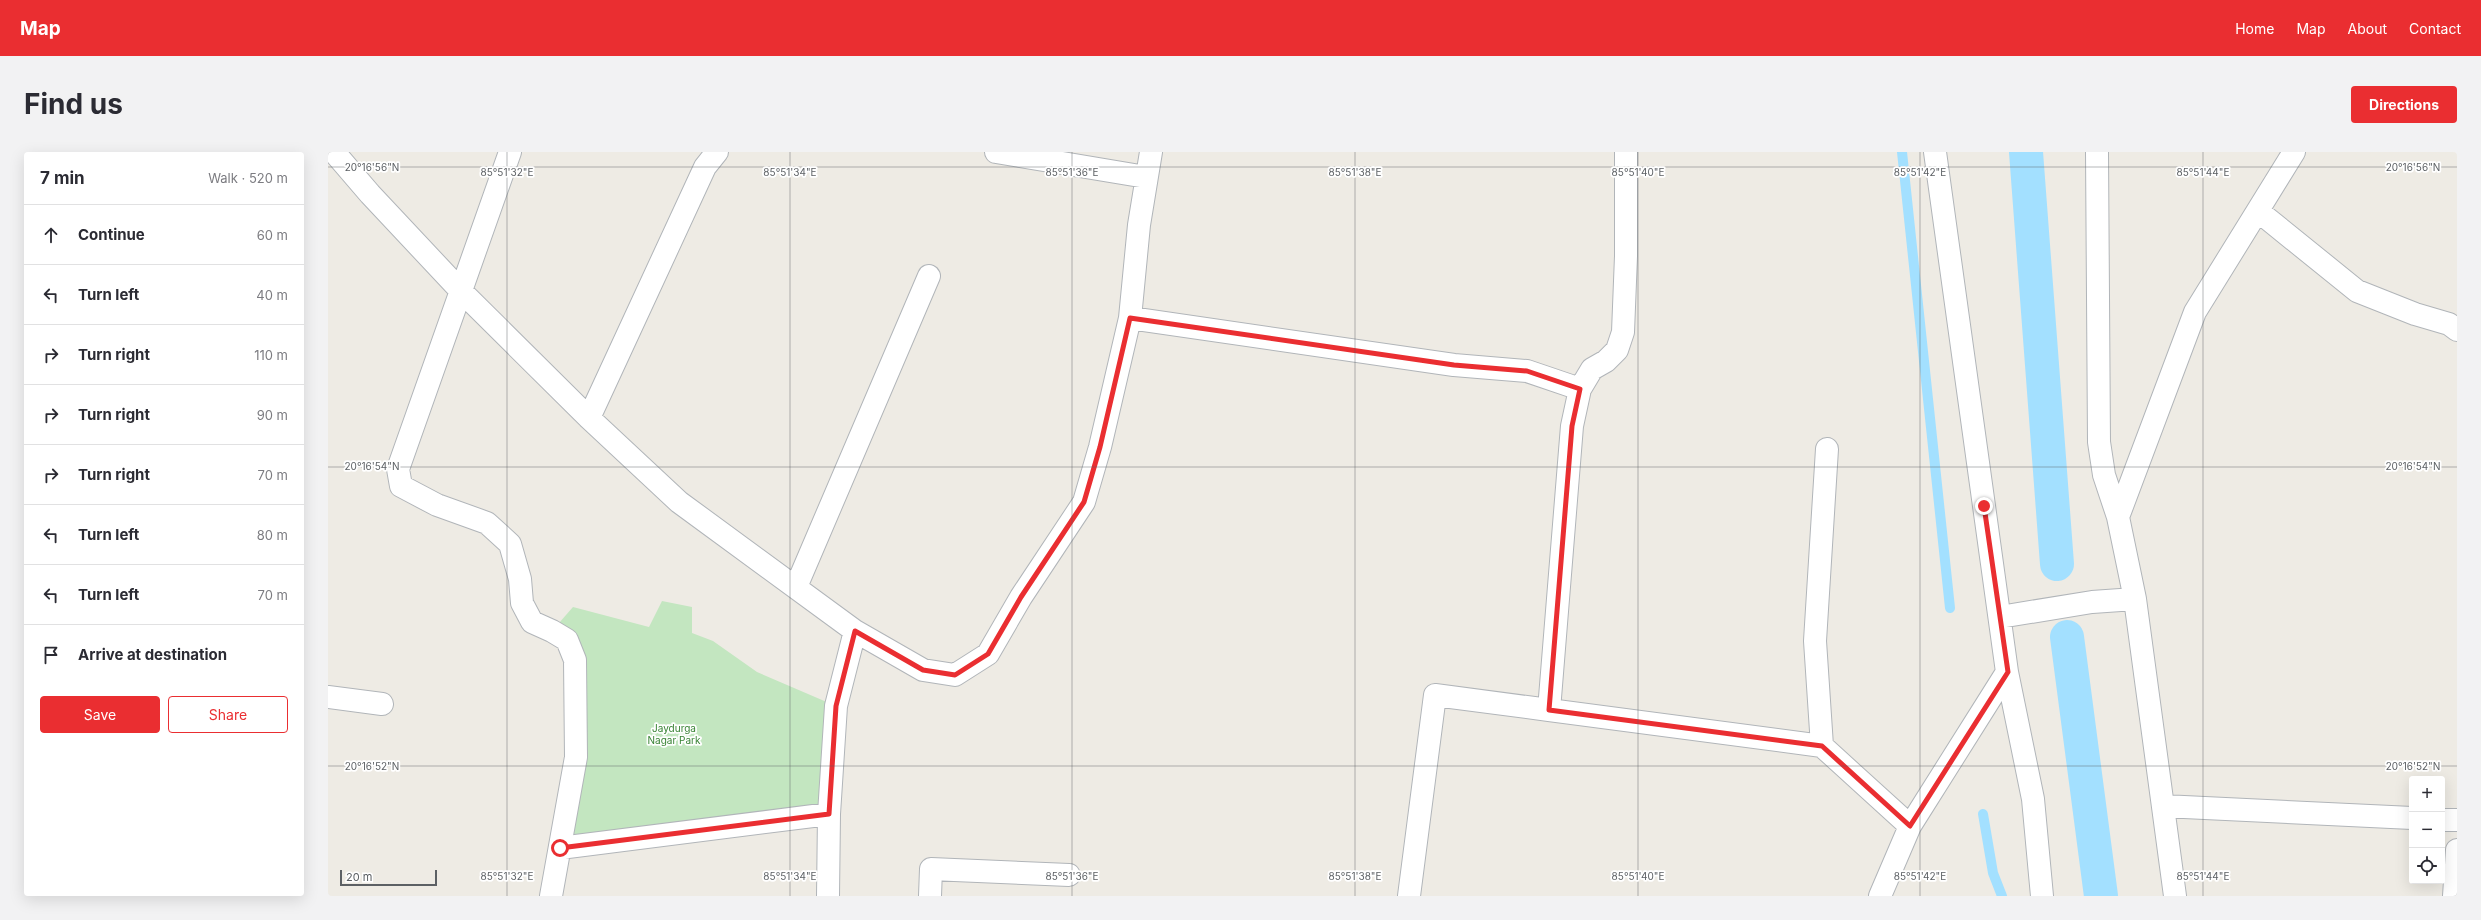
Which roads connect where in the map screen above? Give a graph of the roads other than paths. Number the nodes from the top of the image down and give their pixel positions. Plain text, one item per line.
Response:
1 (334, 152) edge
2 (510, 152) edge
3 (716, 152) edge
4 (996, 152) edge
5 (1150, 152) edge
6 (1626, 152) edge
7 (1935, 152) edge
8 (2097, 152) edge
9 (2294, 152) edge
10 (1146, 177) junction
11 (2258, 211) junction
12 (929, 276) dead end
13 (461, 291) junction
14 (1130, 318) junction
15 (2457, 330) edge
16 (1580, 389) junction
17 (590, 418) junction
18 (1827, 449) dead end
19 (2118, 517) junction
20 (796, 587) junction
21 (2135, 599) junction
22 (2000, 617) junction
23 (855, 631) junction
24 (2008, 672) junction
25 (328, 697) edge
26 (382, 704) dead end
27 (1549, 710) junction
28 (1822, 746) junction
29 (2163, 806) junction
30 (829, 814) junction
31 (2409, 818) edge
32 (2445, 820) edge
33 (2457, 820) edge
34 (1910, 826) junction
35 (560, 848) junction
36 (2457, 850) edge
37 (1069, 875) dead end
38 (551, 896) edge
39 (828, 896) edge
40 (930, 896) edge
41 (1409, 896) edge
42 (1880, 896) edge
43 (2042, 896) edge
44 (2175, 896) edge
45 (2454, 896) edge

1 - 13 street
2 - 13 street
3 - 17 street
4 - 10 street
5 - 10 street
6 - 16 street
7 - 22 street
8 - 19 street
9 - 11 street
10 - 14 street
11 - 15 street
11 - 19 street
12 - 20 street
13 - 17 street
13 - 35 street
14 - 16 street
14 - 23 street
16 - 27 street
17 - 20 street
18 - 28 street
19 - 21 street
20 - 23 street
21 - 22 street
21 - 29 street
22 - 24 street
23 - 30 street
24 - 34 street
24 - 43 street
25 - 26 street
27 - 28 street
27 - 41 street
28 - 34 street
29 - 31 street
29 - 44 street
30 - 35 street
30 - 39 street
32 - 33 street
34 - 42 street
35 - 38 street
36 - 45 street
37 - 40 street

